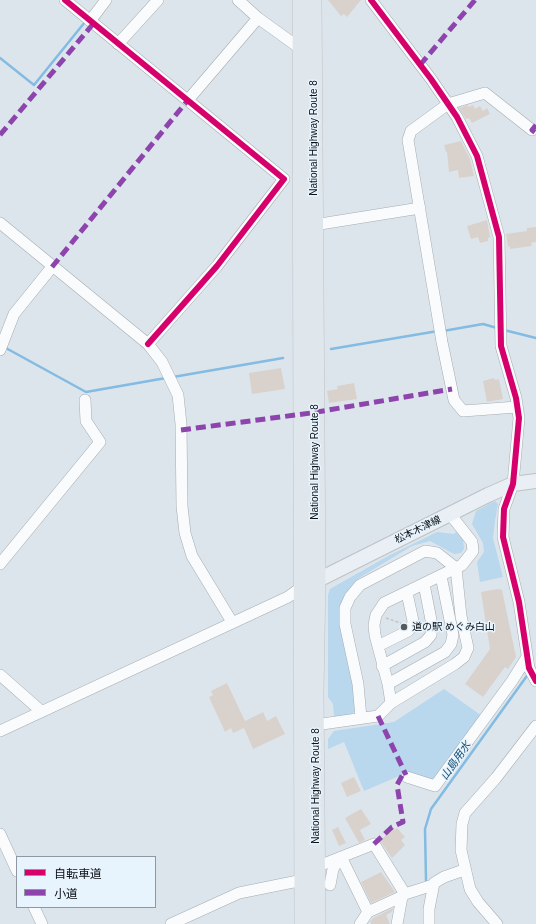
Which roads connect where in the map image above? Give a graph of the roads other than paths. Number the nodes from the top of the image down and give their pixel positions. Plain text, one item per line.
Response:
1 (65, 0) edge
2 (106, 0) edge
3 (158, 0) edge
4 (238, 0) edge
5 (301, 0) edge
6 (313, 0) edge
7 (371, 0) edge
8 (258, 18) junction
9 (90, 20) junction
10 (118, 44) junction
11 (301, 49) junction
12 (188, 100) junction
13 (448, 104) junction
14 (532, 130) dead end
15 (420, 208) junction
16 (0, 223) edge
17 (314, 224) junction
18 (52, 267) junction
19 (148, 344) junction
20 (2, 346) edge
21 (84, 400) dead end
22 (517, 407) junction
23 (536, 481) edge
24 (513, 484) junction
25 (450, 514) junction
26 (0, 564) edge
27 (456, 568) junction
28 (440, 576) junction
29 (310, 584) junction
30 (424, 584) junction
31 (407, 593) junction
32 (232, 622) junction
33 (378, 646) junction
34 (527, 657) junction
35 (382, 666) junction
36 (532, 674) edge
37 (0, 675) edge
38 (388, 684) junction
39 (391, 703) junction
40 (41, 711) junction
41 (361, 718) junction
42 (315, 725) junction
43 (536, 726) edge
44 (0, 731) edge
45 (407, 777) dead end
46 (0, 834) edge
47 (342, 859) junction
48 (316, 867) junction
49 (16, 869) edge
50 (464, 870) junction
51 (298, 885) junction
52 (330, 885) dead end
53 (433, 886) junction
54 (404, 895) junction
55 (34, 908) edge
56 (368, 912) junction
57 (362, 923) edge
58 (42, 924) edge
59 (171, 924) edge
60 (303, 924) edge
61 (316, 924) edge
62 (397, 924) edge
63 (429, 924) edge
64 (497, 924) edge

1 - 9 street
2 - 9 street
3 - 10 street
4 - 8 street
5 - 11 highway, National Highway Route 8
6 - 17 highway, National Highway Route 8
7 - 13 street
8 - 11 street
8 - 12 street
9 - 10 street
10 - 12 street
11 - 29 highway, National Highway Route 8
12 - 19 street
13 - 14 street
13 - 15 street
13 - 22 street
15 - 17 street
15 - 22 street
16 - 18 street
17 - 29 highway, National Highway Route 8
18 - 19 street
18 - 20 street
19 - 32 street
21 - 26 street
22 - 24 street
23 - 24 main road, 松本木津線
24 - 25 main road, 松本木津線
24 - 34 street
25 - 27 street
25 - 29 main road, 松本木津線
27 - 28 street
27 - 39 street
27 - 41 street
28 - 30 street
28 - 38 street
29 - 32 street
29 - 42 highway, National Highway Route 8
29 - 51 highway, National Highway Route 8
30 - 31 street
30 - 35 street
31 - 33 street
31 - 33 street
32 - 40 street
33 - 35 street
34 - 36 street
34 - 45 street
35 - 38 street
37 - 40 street
38 - 39 street
39 - 41 street
40 - 44 street
41 - 42 street
42 - 48 highway, National Highway Route 8
43 - 50 street
46 - 49 street
47 - 48 street
47 - 52 street
47 - 54 street
47 - 56 street
48 - 61 highway, National Highway Route 8
50 - 53 street
50 - 64 street
51 - 59 street
51 - 60 highway, National Highway Route 8
53 - 54 street
53 - 63 street
54 - 56 street
54 - 62 street
55 - 58 street
56 - 57 street

